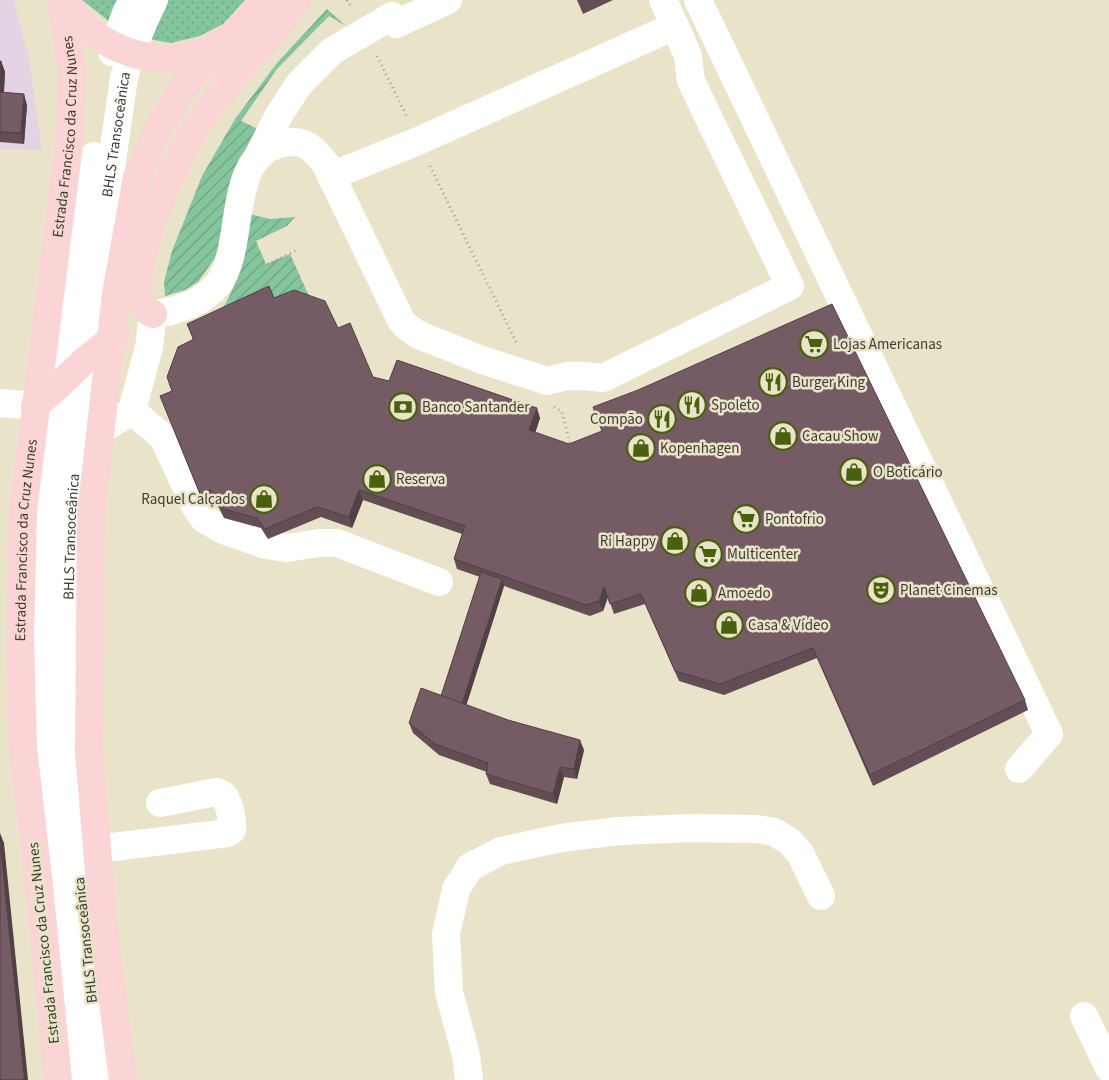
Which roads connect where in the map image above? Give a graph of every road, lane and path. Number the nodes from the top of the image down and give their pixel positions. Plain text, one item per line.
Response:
1 (61, 0) edge
2 (66, 0) edge
3 (133, 0) edge
4 (154, 0) edge
5 (263, 0) edge
6 (297, 0) edge
7 (448, 0) edge
8 (663, 0) edge
9 (698, 0) edge
10 (675, 26) junction
11 (365, 32) junction
12 (227, 40) junction
13 (122, 50) junction
14 (418, 141) junction
15 (258, 156) junction
16 (331, 176) junction
17 (138, 274) junction
18 (116, 294) junction
19 (153, 314) junction
20 (109, 342) junction
21 (83, 362) junction
22 (532, 376) junction
23 (59, 385) junction
24 (0, 403) edge
25 (35, 406) junction
26 (132, 411) junction
27 (101, 430) junction
28 (573, 454) edge
29 (439, 582) dead end
30 (1019, 769) dead end
31 (160, 803) dead end
32 (97, 849) junction
33 (821, 896) dead end
34 (1084, 1016) dead end
35 (1109, 1068) edge
36 (58, 1080) edge
37 (79, 1080) edge
38 (100, 1080) edge
39 (123, 1080) edge
40 (469, 1080) edge

1 - 25 main road, Estrada Francisco da Cruz Nunes
2 - 13 main road
3 - 13 street, BHLS Transoceânica
4 - 13 street, BHLS Transoceânica
5 - 12 main road
6 - 17 main road
7 - 11 street
8 - 10 street
9 - 30 street
10 - 14 street
10 - 22 street
11 - 14 path
11 - 15 street
12 - 13 main road
12 - 18 main road
13 - 21 street, BHLS Transoceânica
13 - 23 street, BHLS Transoceânica
14 - 16 street
14 - 22 path
15 - 16 street
15 - 19 street
16 - 22 street
17 - 18 main road
17 - 19 main road
18 - 19 main road
18 - 20 main road
19 - 20 main road
19 - 26 street
20 - 21 main road
20 - 27 main road
21 - 23 main road
21 - 38 street, BHLS Transoceânica
22 - 28 path
23 - 25 main road
23 - 37 street, BHLS Transoceânica
24 - 25 street
25 - 36 main road, Estrada Francisco da Cruz Nunes
26 - 27 street
26 - 29 street
27 - 32 main road
31 - 32 street
32 - 39 main road
33 - 40 street
34 - 35 street

